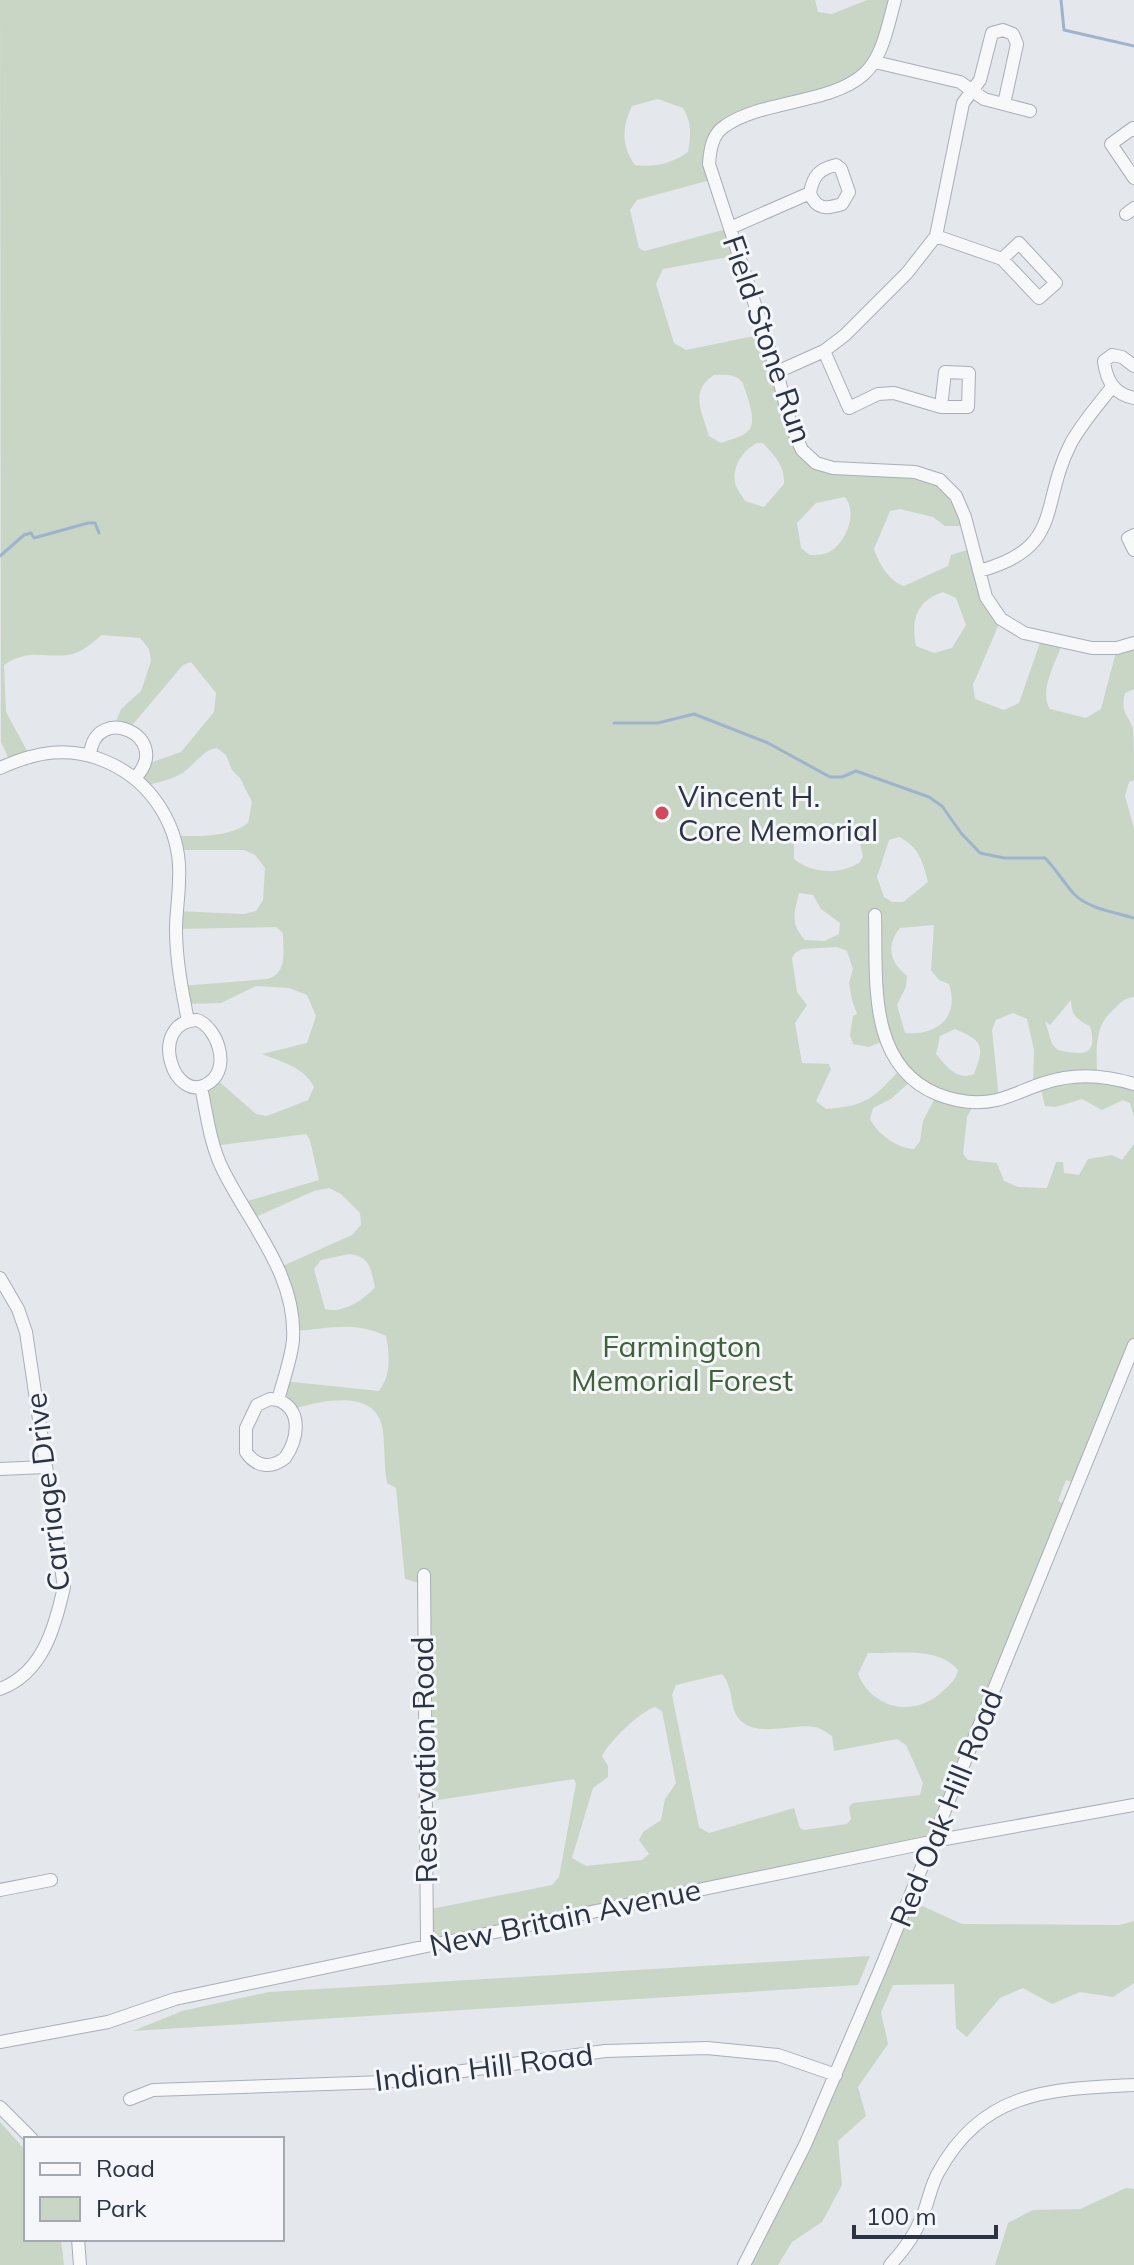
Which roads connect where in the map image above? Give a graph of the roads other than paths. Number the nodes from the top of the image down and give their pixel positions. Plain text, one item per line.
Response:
1 (895, 0) edge
2 (875, 62) junction
3 (972, 90) junction
4 (1004, 104) junction
5 (1030, 111) dead end
6 (1134, 130) edge
7 (1134, 178) edge
8 (810, 193) dead end
9 (730, 228) junction
10 (936, 236) junction
11 (1002, 259) junction
12 (824, 351) junction
13 (1134, 366) edge
14 (777, 372) junction
15 (1112, 387) junction
16 (1134, 398) edge
17 (941, 407) dead end
18 (1134, 535) edge
19 (1134, 550) edge
20 (979, 571) junction
21 (1134, 643) edge
22 (90, 755) junction
23 (0, 768) edge
24 (135, 778) junction
25 (875, 915) dead end
26 (188, 1021) junction
27 (1134, 1084) edge
28 (201, 1087) junction
29 (0, 1278) edge
30 (1134, 1345) edge
31 (278, 1400) junction
32 (45, 1467) junction
33 (0, 1469) edge
34 (424, 1575) dead end
35 (0, 1689) edge
36 (1134, 1805) edge
37 (934, 1842) junction
38 (51, 1880) dead end
39 (0, 1890) edge
40 (427, 1946) junction
41 (0, 2042) edge
42 (836, 2075) junction
43 (1134, 2085) edge
44 (130, 2099) dead end
45 (0, 2107) edge
46 (30, 2137) edge
47 (78, 2241) edge
48 (748, 2264) edge
49 (80, 2265) edge
50 (890, 2265) edge

1 - 2 street
2 - 3 street
2 - 9 street, Field Stone Run
3 - 4 street
3 - 4 street
3 - 10 street
4 - 5 street
6 - 7 street
8 - 9 street
9 - 14 street, Field Stone Run
10 - 11 street
10 - 12 street
11 - 11 street
12 - 14 street
12 - 17 street
13 - 15 street
14 - 20 street, Field Stone Run
15 - 16 street
15 - 20 street
18 - 19 street
20 - 21 street, Field Stone Run
22 - 23 street
22 - 24 street
22 - 24 street
24 - 26 street
25 - 27 street
26 - 28 street
26 - 28 street
28 - 31 street
29 - 32 street, Carriage Drive
30 - 37 street, Red Oak Hill Road
31 - 31 street
32 - 33 street
32 - 35 street, Carriage Drive
34 - 40 street, Reservation Road
36 - 37 street, New Britain Avenue
37 - 40 street, New Britain Avenue
37 - 42 street, Red Oak Hill Road
38 - 39 street
40 - 41 street, New Britain Avenue
42 - 44 street, Indian Hill Road
42 - 48 street, Red Oak Hill Road
43 - 50 street
45 - 46 street
47 - 49 street

